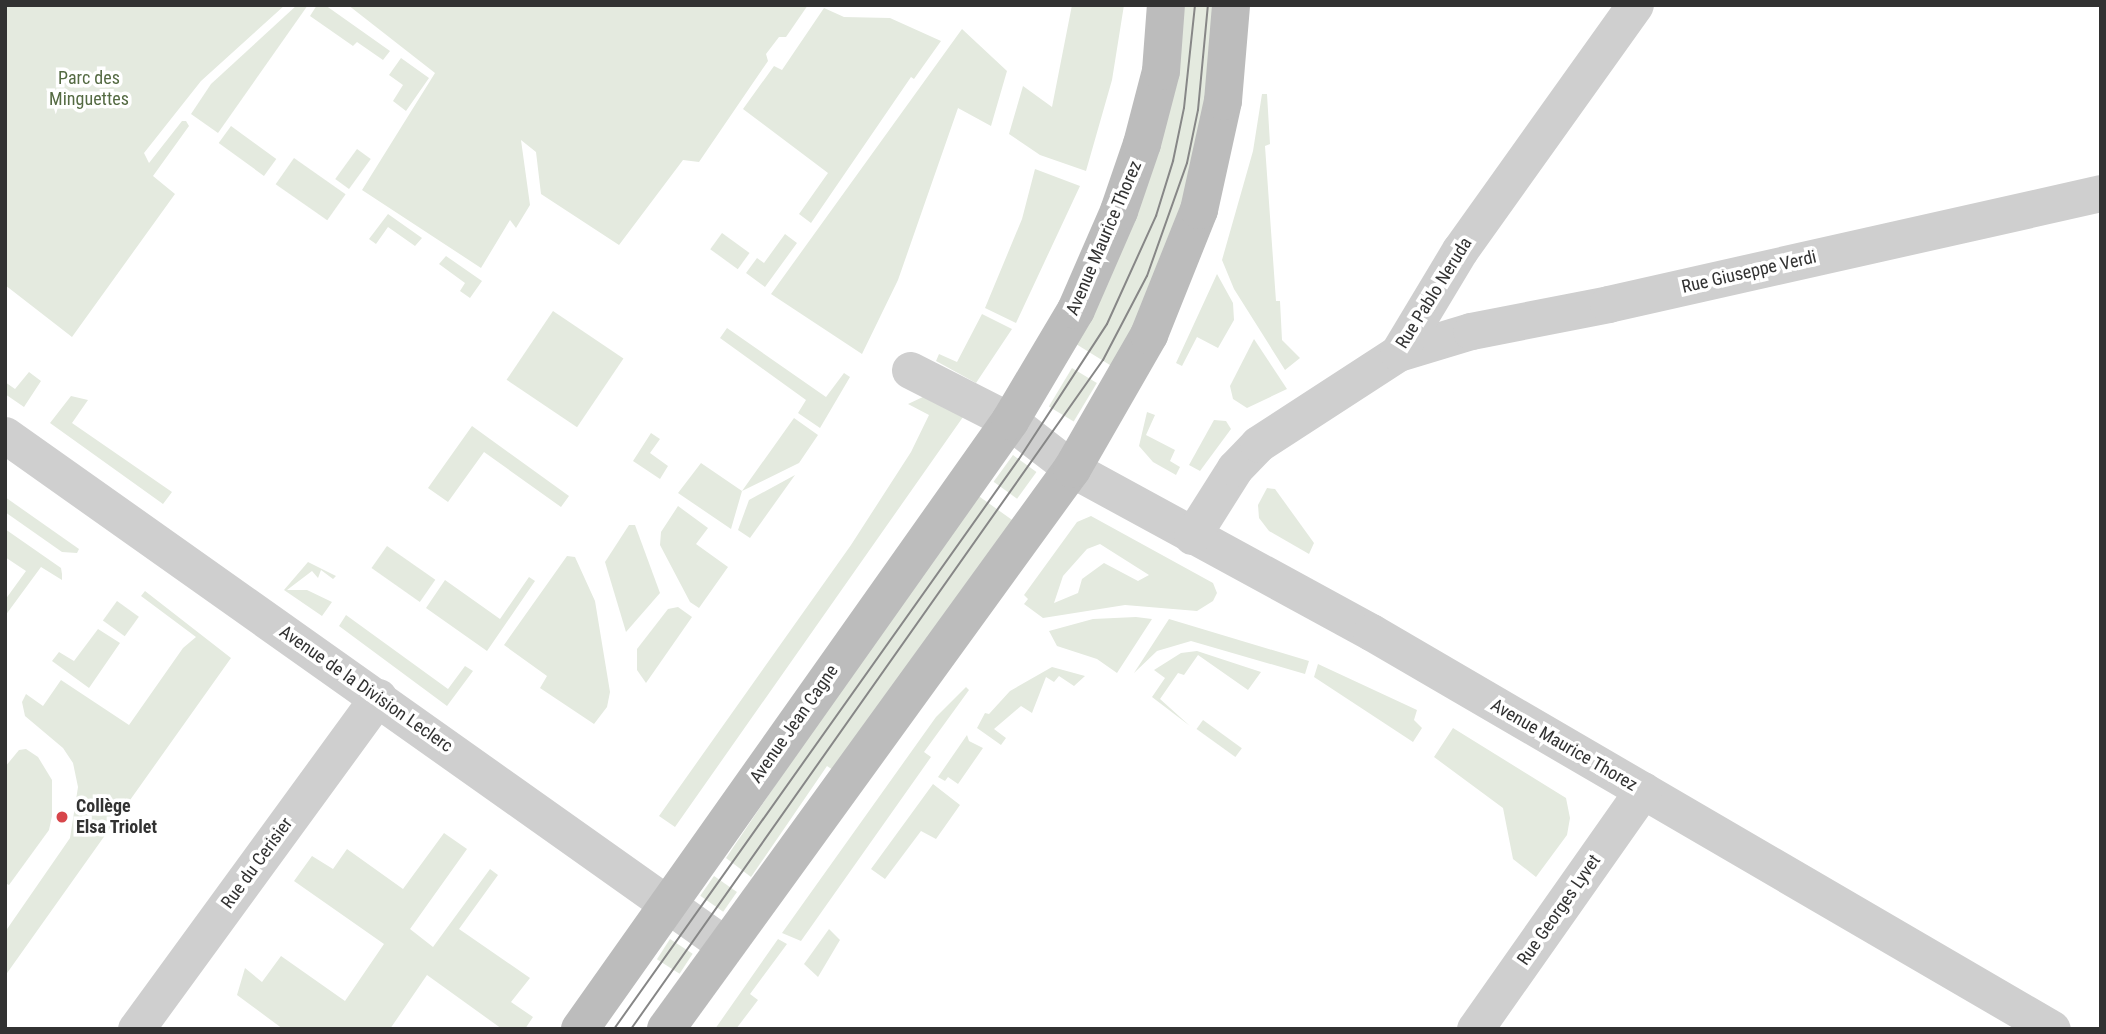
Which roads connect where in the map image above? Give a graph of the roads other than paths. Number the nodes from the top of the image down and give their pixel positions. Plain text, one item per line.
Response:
1 (1166, 5) edge
2 (1231, 5) edge
3 (1635, 5) edge
4 (2101, 192) edge
5 (1398, 353) junction
6 (910, 369) dead end
7 (1010, 421) junction
8 (5, 436) edge
9 (1072, 469) junction
10 (1192, 536) junction
11 (378, 697) junction
12 (1643, 790) junction
13 (668, 906) junction
14 (725, 945) junction
15 (136, 1029) edge
16 (580, 1029) edge
17 (666, 1029) edge
18 (1475, 1029) edge
19 (2052, 1029) edge

1 - 7 street, Avenue Maurice Thorez
2 - 9 street
3 - 5 street, Rue Pablo Neruda
4 - 5 street, Rue Giuseppe Verdi
5 - 10 street, Rue Pablo Neruda
6 - 7 street
7 - 9 street, Avenue Maurice Thorez
7 - 13 street, Avenue Jean Cagne
8 - 11 street, Avenue de la Division Leclerc
9 - 10 street, Avenue Maurice Thorez
9 - 14 street
10 - 12 street, Avenue Maurice Thorez
11 - 13 street, Avenue de la Division Leclerc
11 - 15 street, Rue du Cerisier
12 - 18 street, Rue Georges Lyvet
12 - 19 street, Avenue Maurice Thorez
13 - 14 street, Avenue de la Division Leclerc
13 - 16 street, Avenue Jean Cagne
14 - 17 street

